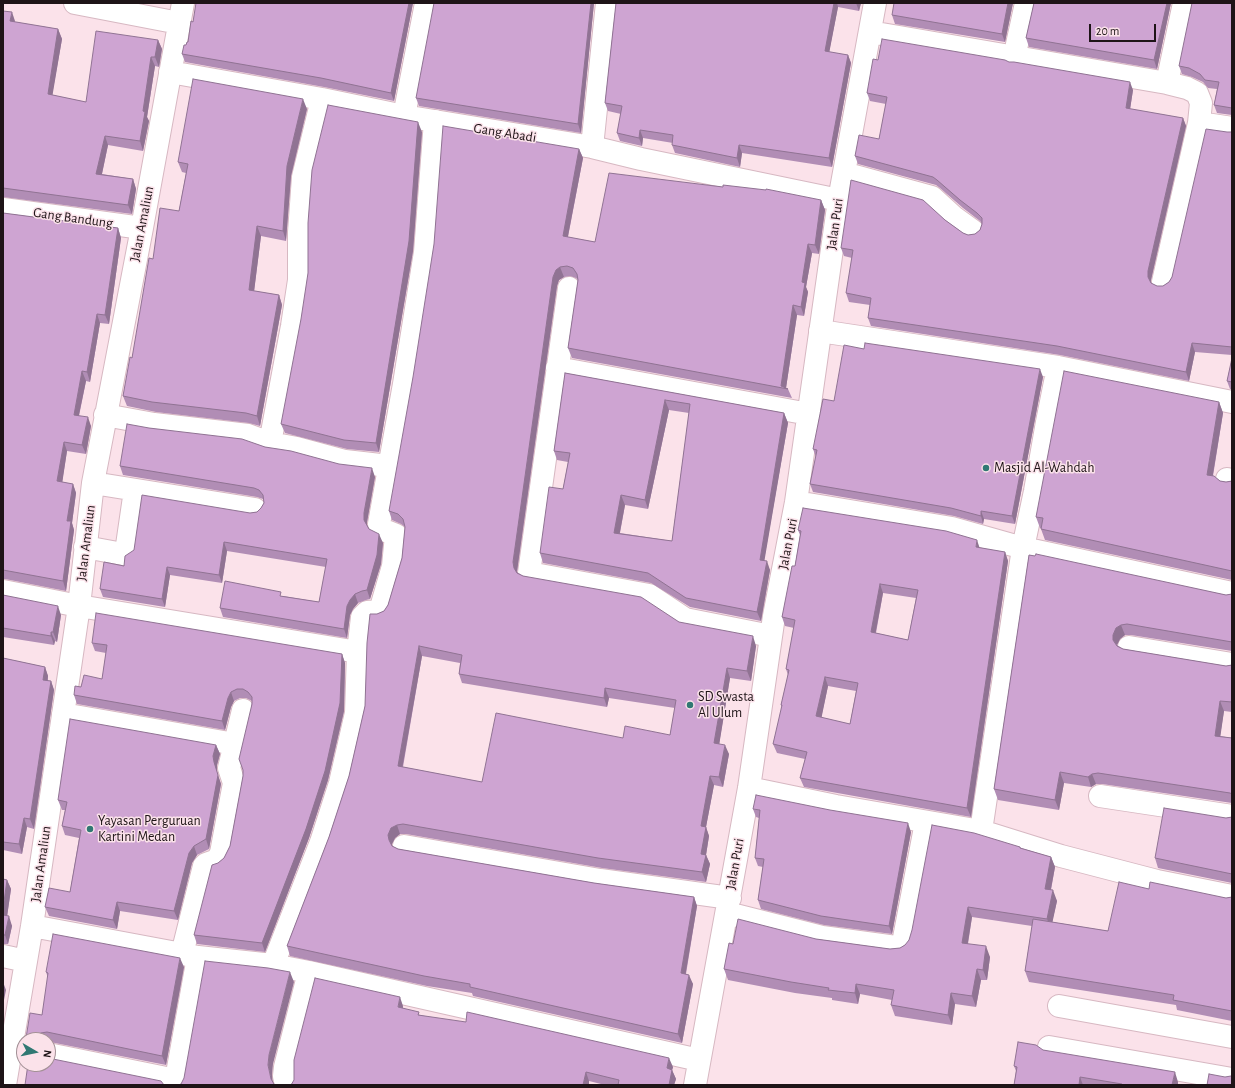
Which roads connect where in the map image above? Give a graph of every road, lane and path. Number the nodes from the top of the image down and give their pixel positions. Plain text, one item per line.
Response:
1 (75, 3) edge
2 (426, 3) edge
3 (607, 3) edge
4 (875, 3) edge
5 (1026, 3) edge
6 (1184, 3) edge
7 (181, 13) edge
8 (870, 32) junction
9 (1014, 58) junction
10 (170, 72) junction
11 (1167, 83) junction
12 (322, 99) junction
13 (404, 116) junction
14 (435, 121) junction
15 (1199, 123) junction
16 (1232, 128) edge
17 (592, 147) junction
18 (844, 173) junction
19 (838, 200) junction
20 (3, 209) edge
21 (142, 228) junction
22 (973, 232) dead end
23 (1163, 282) dead end
24 (569, 288) dead end
25 (820, 331) junction
26 (1058, 367) junction
27 (557, 368) junction
28 (1232, 402) edge
29 (809, 414) junction
30 (105, 415) junction
31 (270, 443) junction
32 (389, 466) junction
33 (93, 483) junction
34 (135, 490) junction
35 (796, 502) junction
36 (255, 509) dead end
37 (85, 547) junction
38 (1023, 548) junction
39 (3, 591) edge
40 (1232, 593) edge
41 (79, 606) junction
42 (771, 636) junction
43 (1129, 647) dead end
44 (358, 652) junction
45 (1232, 664) edge
46 (243, 710) dead end
47 (63, 714) junction
48 (235, 744) junction
49 (748, 788) junction
50 (1100, 796) dead end
51 (1232, 816) edge
52 (926, 822) junction
53 (981, 831) junction
54 (404, 846) dead end
55 (1232, 896) edge
56 (728, 905) junction
57 (32, 926) junction
58 (190, 955) junction
59 (3, 956) edge
60 (26, 961) junction
61 (273, 965) junction
62 (308, 972) junction
63 (1059, 1006) dead end
64 (19, 1032) edge
65 (1232, 1037) edge
66 (1049, 1047) dead end
67 (16, 1054) edge
68 (56, 1056) edge
69 (699, 1060) junction
70 (1232, 1080) edge
71 (175, 1082) edge
72 (5, 1085) edge
73 (286, 1085) edge
74 (695, 1085) edge

1 - 7 street
2 - 13 street
3 - 17 street
4 - 8 street, Jalan Puri
5 - 9 street
6 - 11 street
7 - 10 street, Jalan Amaliun
8 - 9 street
8 - 18 street, Jalan Puri
9 - 11 street
10 - 12 street, Gang Abadi
10 - 21 street, Jalan Amaliun
11 - 15 street
12 - 13 street, Gang Abadi
12 - 31 street
13 - 14 street, Gang Abadi
14 - 17 street, Gang Abadi
14 - 32 street
15 - 16 street
15 - 23 street
17 - 19 street, Gang Abadi
18 - 19 street, Jalan Puri
18 - 22 street
19 - 25 street, Jalan Puri
20 - 21 street, Gang Bandung
21 - 30 street, Jalan Amaliun
24 - 27 street
25 - 26 street
25 - 29 street, Jalan Puri
26 - 28 street
26 - 38 street
27 - 29 street
27 - 42 street
29 - 35 street, Jalan Puri
30 - 31 street
30 - 33 street, Jalan Amaliun
31 - 32 street
32 - 44 street
33 - 34 street
33 - 37 street, Jalan Amaliun
34 - 36 street
34 - 37 street
35 - 38 street
35 - 42 street, Jalan Puri
37 - 41 street, Jalan Amaliun
38 - 40 street
38 - 53 street
39 - 41 street
41 - 44 street
41 - 47 street, Jalan Amaliun
42 - 49 street, Jalan Puri
43 - 45 street
44 - 61 street
46 - 48 street
47 - 48 street
47 - 57 street, Jalan Amaliun
48 - 58 street
49 - 52 street
49 - 56 street, Jalan Puri
50 - 51 street
52 - 53 street
52 - 56 street
53 - 55 street
54 - 56 street
56 - 69 street, Jalan Puri
57 - 58 street
57 - 60 street, Jalan Amaliun
58 - 61 street
58 - 71 street
59 - 60 street
60 - 64 street, Jalan Amaliun
61 - 62 street
62 - 69 street
62 - 73 street
63 - 65 street
66 - 70 street
67 - 72 street, Jalan Amaliun
68 - 71 street
69 - 74 street, Jalan Puri

